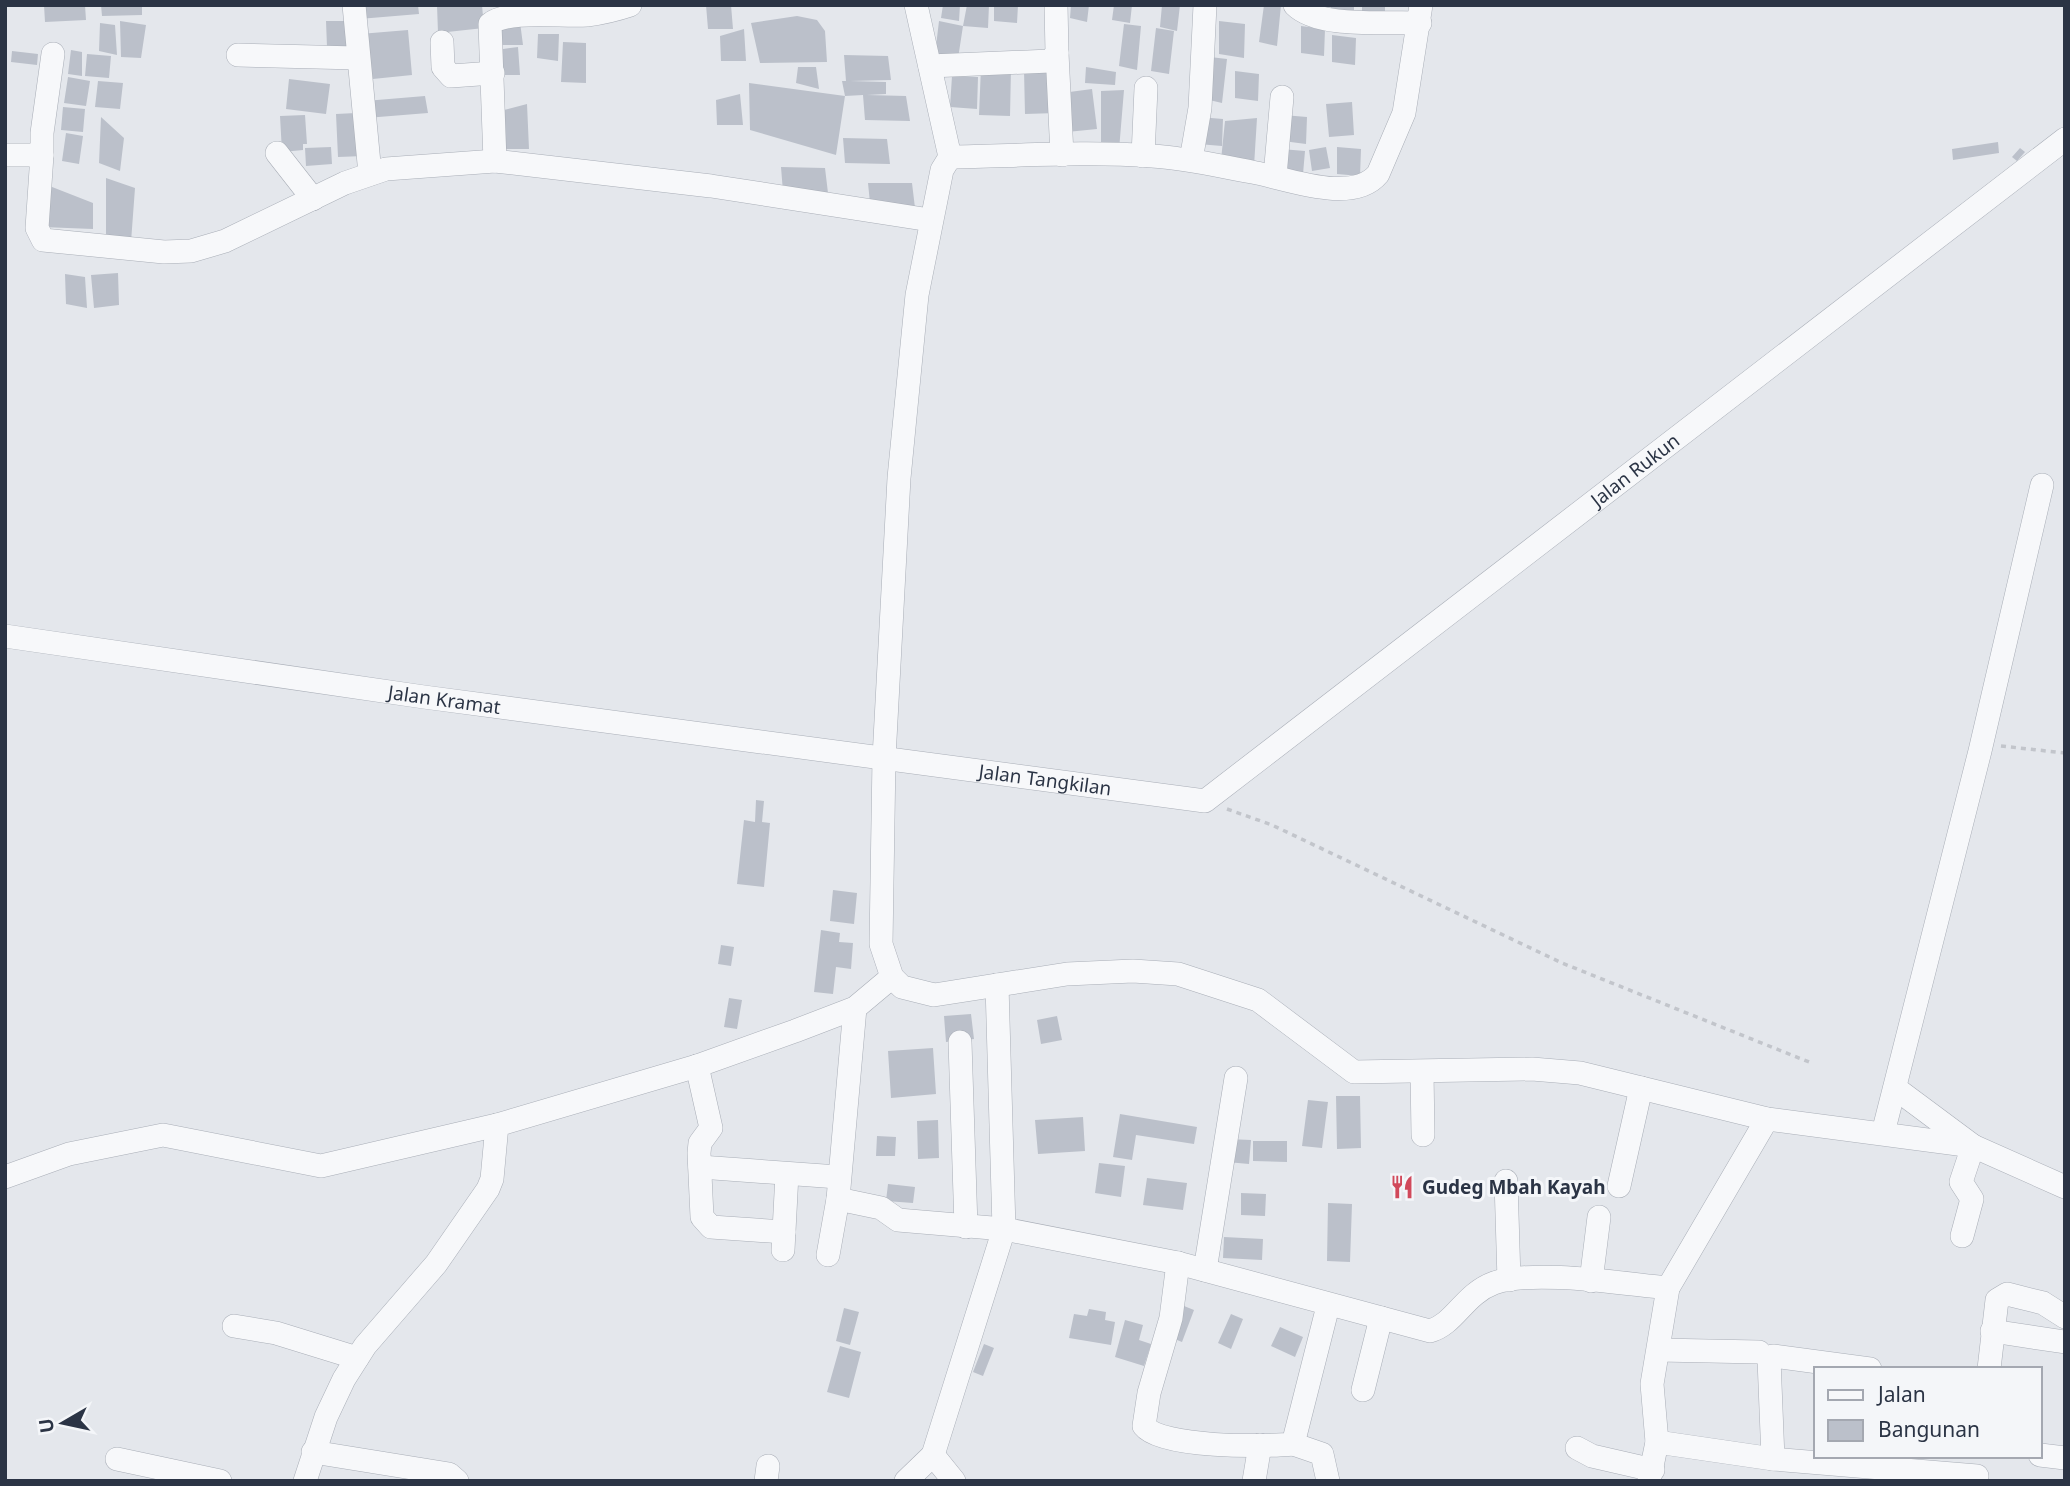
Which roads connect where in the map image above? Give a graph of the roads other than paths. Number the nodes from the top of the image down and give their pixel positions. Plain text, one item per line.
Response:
1 (354, 5) edge
2 (630, 5) edge
3 (916, 5) edge
4 (1056, 5) edge
5 (1206, 5) edge
6 (1295, 5) edge
7 (1421, 14) edge
8 (442, 42) dead end
9 (1057, 53) junction
10 (53, 54) dead end
11 (238, 55) dead end
12 (357, 58) junction
13 (930, 66) junction
14 (493, 73) junction
15 (1146, 88) dead end
16 (1282, 97) dead end
17 (2065, 139) edge
18 (277, 153) dead end
19 (5, 155) edge
20 (42, 155) junction
21 (1062, 155) junction
22 (1143, 156) junction
23 (950, 158) junction
24 (1191, 160) junction
25 (495, 161) junction
26 (370, 174) junction
27 (1275, 176) junction
28 (313, 199) junction
29 (930, 220) junction
30 (2042, 485) dead end
31 (5, 636) edge
32 (884, 758) junction
33 (1205, 801) joint
34 (892, 977) junction
35 (997, 985) junction
36 (855, 1008) junction
37 (960, 1042) dead end
38 (697, 1066) junction
39 (1422, 1072) junction
40 (1236, 1078) dead end
41 (1641, 1088) junction
42 (1895, 1088) junction
43 (1767, 1119) junction
44 (497, 1125) junction
45 (1883, 1133) junction
46 (1423, 1135) dead end
47 (1973, 1146) junction
48 (700, 1167) junction
49 (787, 1174) junction
50 (5, 1177) edge
51 (1506, 1181) dead end
52 (1619, 1186) dead end
53 (2065, 1187) edge
54 (838, 1188) junction
55 (1599, 1217) dead end
56 (966, 1227) junction
57 (1004, 1229) junction
58 (1962, 1236) dead end
59 (828, 1255) dead end
60 (1178, 1263) junction
61 (1205, 1270) junction
62 (1509, 1280) junction
63 (1591, 1281) junction
64 (1668, 1288) junction
65 (1328, 1306) junction
66 (2065, 1317) edge
67 (1381, 1318) junction
68 (234, 1326) dead end
69 (1993, 1331) junction
70 (2065, 1342) edge
71 (1659, 1350) junction
72 (1759, 1352) dead end
73 (357, 1358) junction
74 (1855, 1367) edge
75 (1989, 1367) edge
76 (1363, 1390) dead end
77 (1657, 1443) junction
78 (1293, 1444) junction
79 (1259, 1445) junction
80 (1577, 1448) dead end
81 (313, 1452) junction
82 (933, 1455) junction
83 (2042, 1455) edge
84 (2065, 1458) edge
85 (117, 1459) dead end
86 (1773, 1459) junction
87 (1978, 1471) edge
88 (1860, 1473) edge
89 (1651, 1475) edge
90 (220, 1481) edge
91 (305, 1481) edge
92 (457, 1481) edge
93 (906, 1481) edge
94 (954, 1481) edge
95 (1254, 1481) edge
96 (1328, 1481) edge

1 - 12 street
2 - 14 street
3 - 13 street
4 - 9 street
5 - 24 street
6 - 7 street
7 - 27 street
8 - 14 street
9 - 13 street
9 - 21 street
10 - 20 street
11 - 12 street
12 - 26 street
13 - 23 street
14 - 25 street
15 - 22 street
16 - 27 street
17 - 33 street, Jalan Rukun
18 - 28 street
19 - 20 street
20 - 28 street
21 - 22 street
21 - 23 street
22 - 24 street
23 - 29 street
24 - 27 street
25 - 26 street
25 - 29 street
26 - 28 street
29 - 32 street
30 - 42 street
31 - 32 street, Jalan Kramat
32 - 33 street, Jalan Tangkilan
32 - 34 street
34 - 35 street
34 - 36 street
35 - 39 street
35 - 57 street
36 - 38 street
36 - 54 street
37 - 56 street
38 - 44 street
38 - 48 street
39 - 41 street
39 - 46 street
40 - 61 street
41 - 43 street
41 - 52 street
42 - 45 street
42 - 47 street
43 - 45 street
43 - 64 street
44 - 50 street
44 - 73 street
45 - 47 street
47 - 53 street
47 - 58 street
48 - 49 street
48 - 49 street
49 - 54 street
51 - 62 street
54 - 56 street
54 - 59 street
55 - 63 street
56 - 57 street
57 - 60 street
57 - 82 street
60 - 61 street
60 - 79 street
61 - 65 street
62 - 63 street
62 - 67 street
63 - 64 street
64 - 71 street
65 - 67 street
65 - 78 street
66 - 69 street
67 - 76 street
68 - 73 street
69 - 70 street
69 - 75 street
71 - 72 street
71 - 77 street
73 - 81 street
74 - 86 street
77 - 86 street
77 - 89 street
78 - 79 street
78 - 96 street
79 - 95 street
80 - 89 street
81 - 91 street
81 - 92 street
82 - 93 street
82 - 94 street
83 - 84 street
85 - 90 street
86 - 88 street
87 - 88 street

